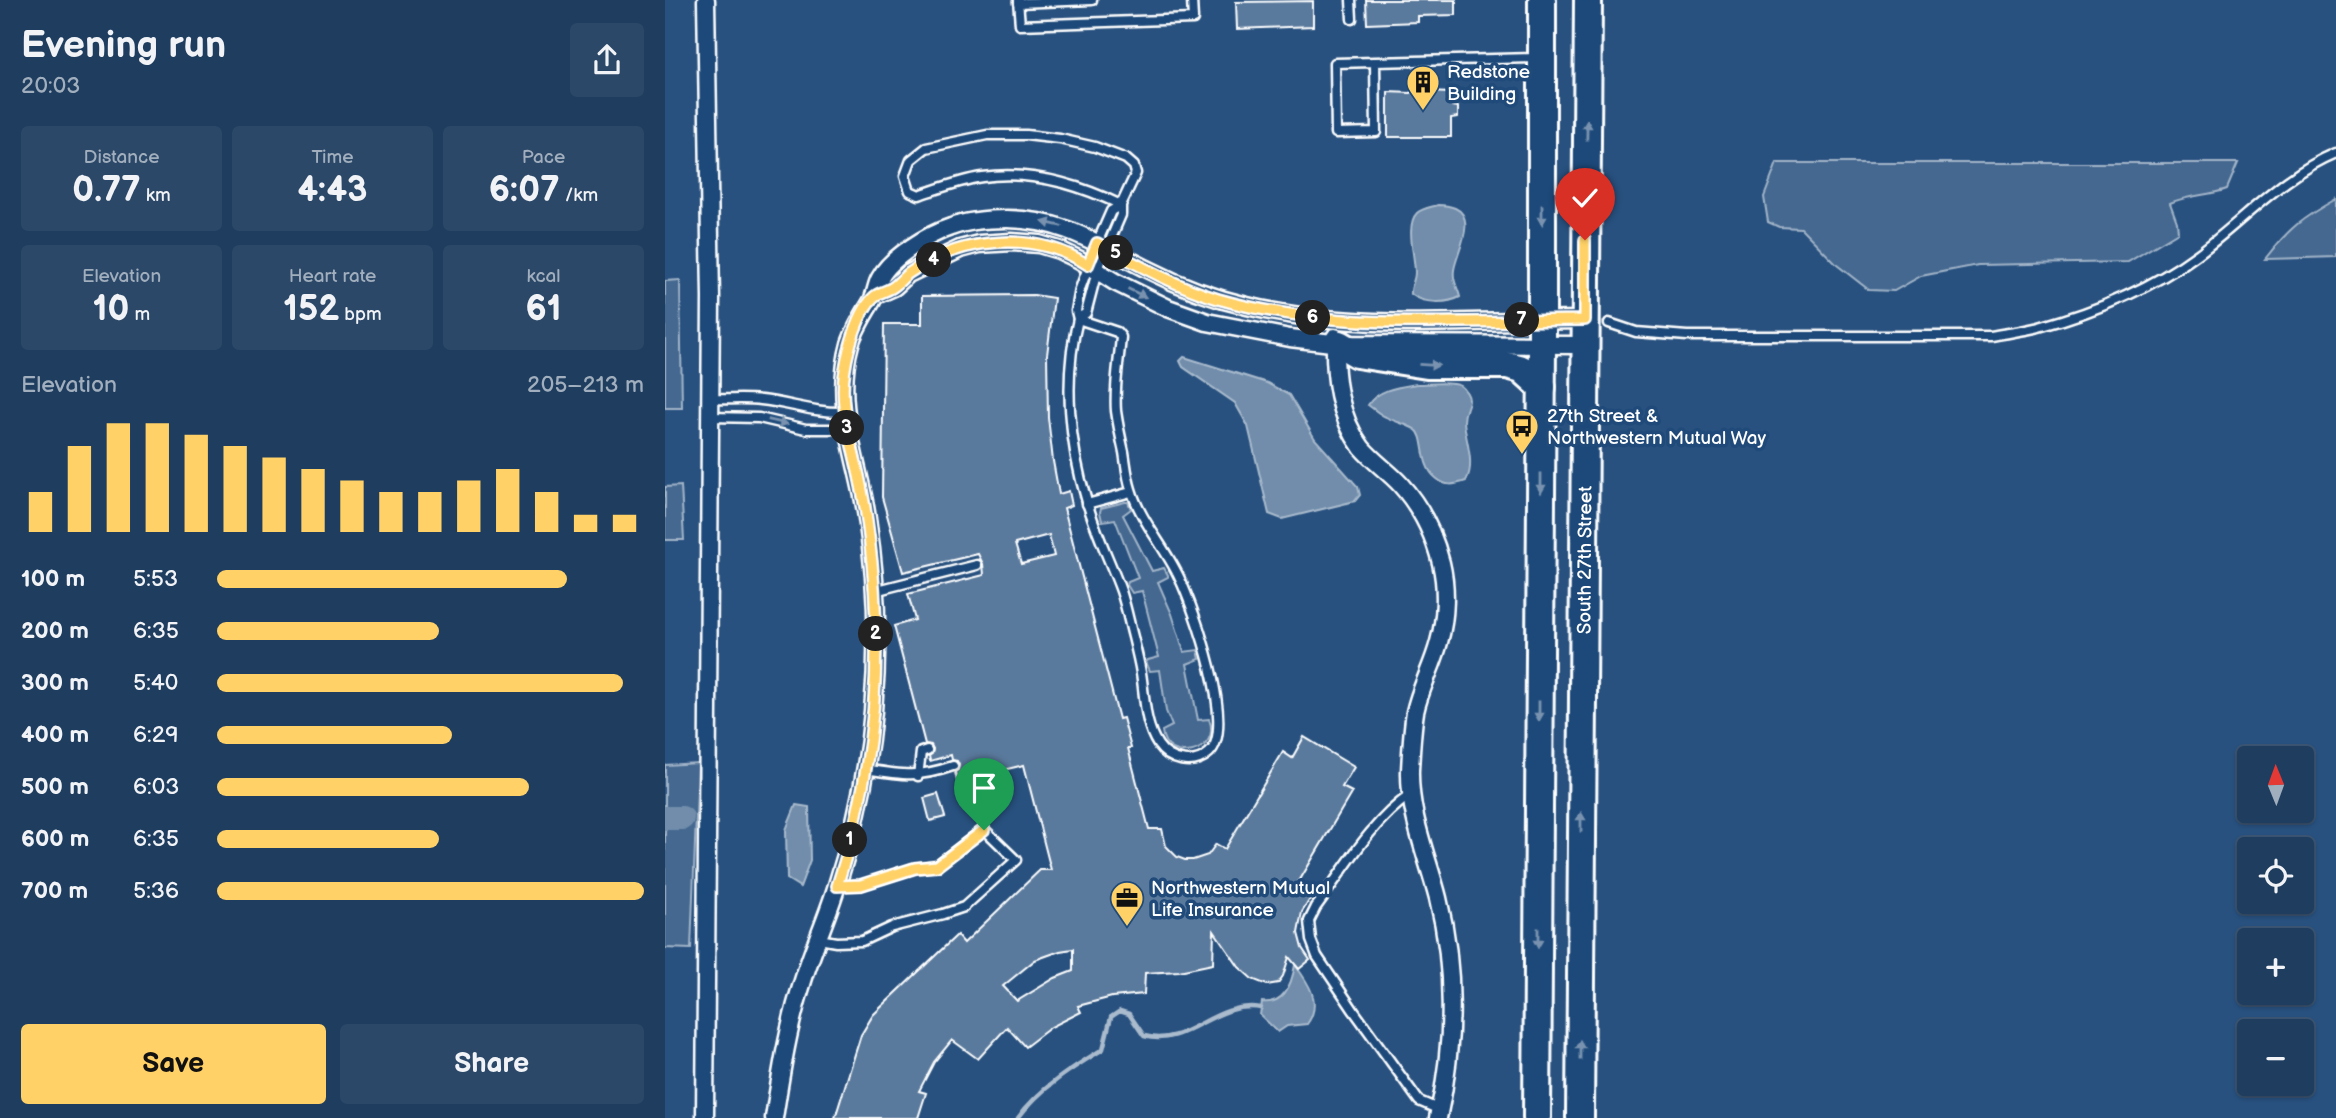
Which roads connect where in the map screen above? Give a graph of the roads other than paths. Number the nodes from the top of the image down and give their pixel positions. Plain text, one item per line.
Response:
1 (706, 0) edge
2 (1092, 0) edge
3 (1192, 0) edge
4 (1351, 0) edge
5 (1542, 0) edge
6 (1588, 0) edge
7 (1018, 2) edge
8 (1352, 19) dead end
9 (1542, 58) junction
10 (1375, 62) junction
11 (2336, 153) edge
12 (1121, 205) junction
13 (1101, 245) junction
14 (1093, 268) junction
15 (874, 296) junction
16 (1078, 319) junction
17 (1593, 329) junction
18 (1542, 333) junction
19 (1337, 336) junction
20 (1542, 387) junction
21 (710, 399) junction
22 (844, 412) junction
23 (710, 417) junction
24 (848, 429) junction
25 (1131, 492) junction
26 (1087, 504) junction
27 (977, 565) dead end
28 (874, 591) junction
29 (927, 750) dead end
30 (953, 766) dead end
31 (866, 769) junction
32 (918, 776) junction
33 (1410, 795) junction
34 (837, 886) junction
35 (818, 939) junction
36 (1439, 1114) edge
37 (705, 1118) edge
38 (774, 1118) edge
39 (1537, 1118) edge
40 (1580, 1118) edge

1 - 21 street
2 - 7 lane
3 - 7 lane
4 - 8 lane
5 - 9 main road
17 -> 6 main road, South 27th Street
9 - 10 lane
9 -> 18 main road
10 - 10 lane
11 - 17 lane
12 - 12 lane
12 - 13 lane
13 - 14 lane
13 -> 15 street
13 - 19 street
14 - 15 street
14 - 16 lane
14 -> 19 street
15 - 22 street
16 - 25 lane
16 - 26 lane
17 - 18 street
17 - 18 street
40 -> 17 main road, South 27th Street
18 - 19 street
18 - 19 street
18 - 20 main road
19 -> 20 main road
19 - 33 street
20 -> 39 main road
21 - 22 lane
21 - 23 street
22 - 24 street
23 -> 24 lane
23 - 37 street
24 - 28 street
25 - 26 lane
25 - 26 lane
27 - 28 lane
28 - 31 street
29 - 32 lane
30 - 32 lane
31 - 32 lane
31 - 34 street
33 - 36 street
33 - 36 lane
34 - 35 street
34 - 35 lane
35 - 38 street

